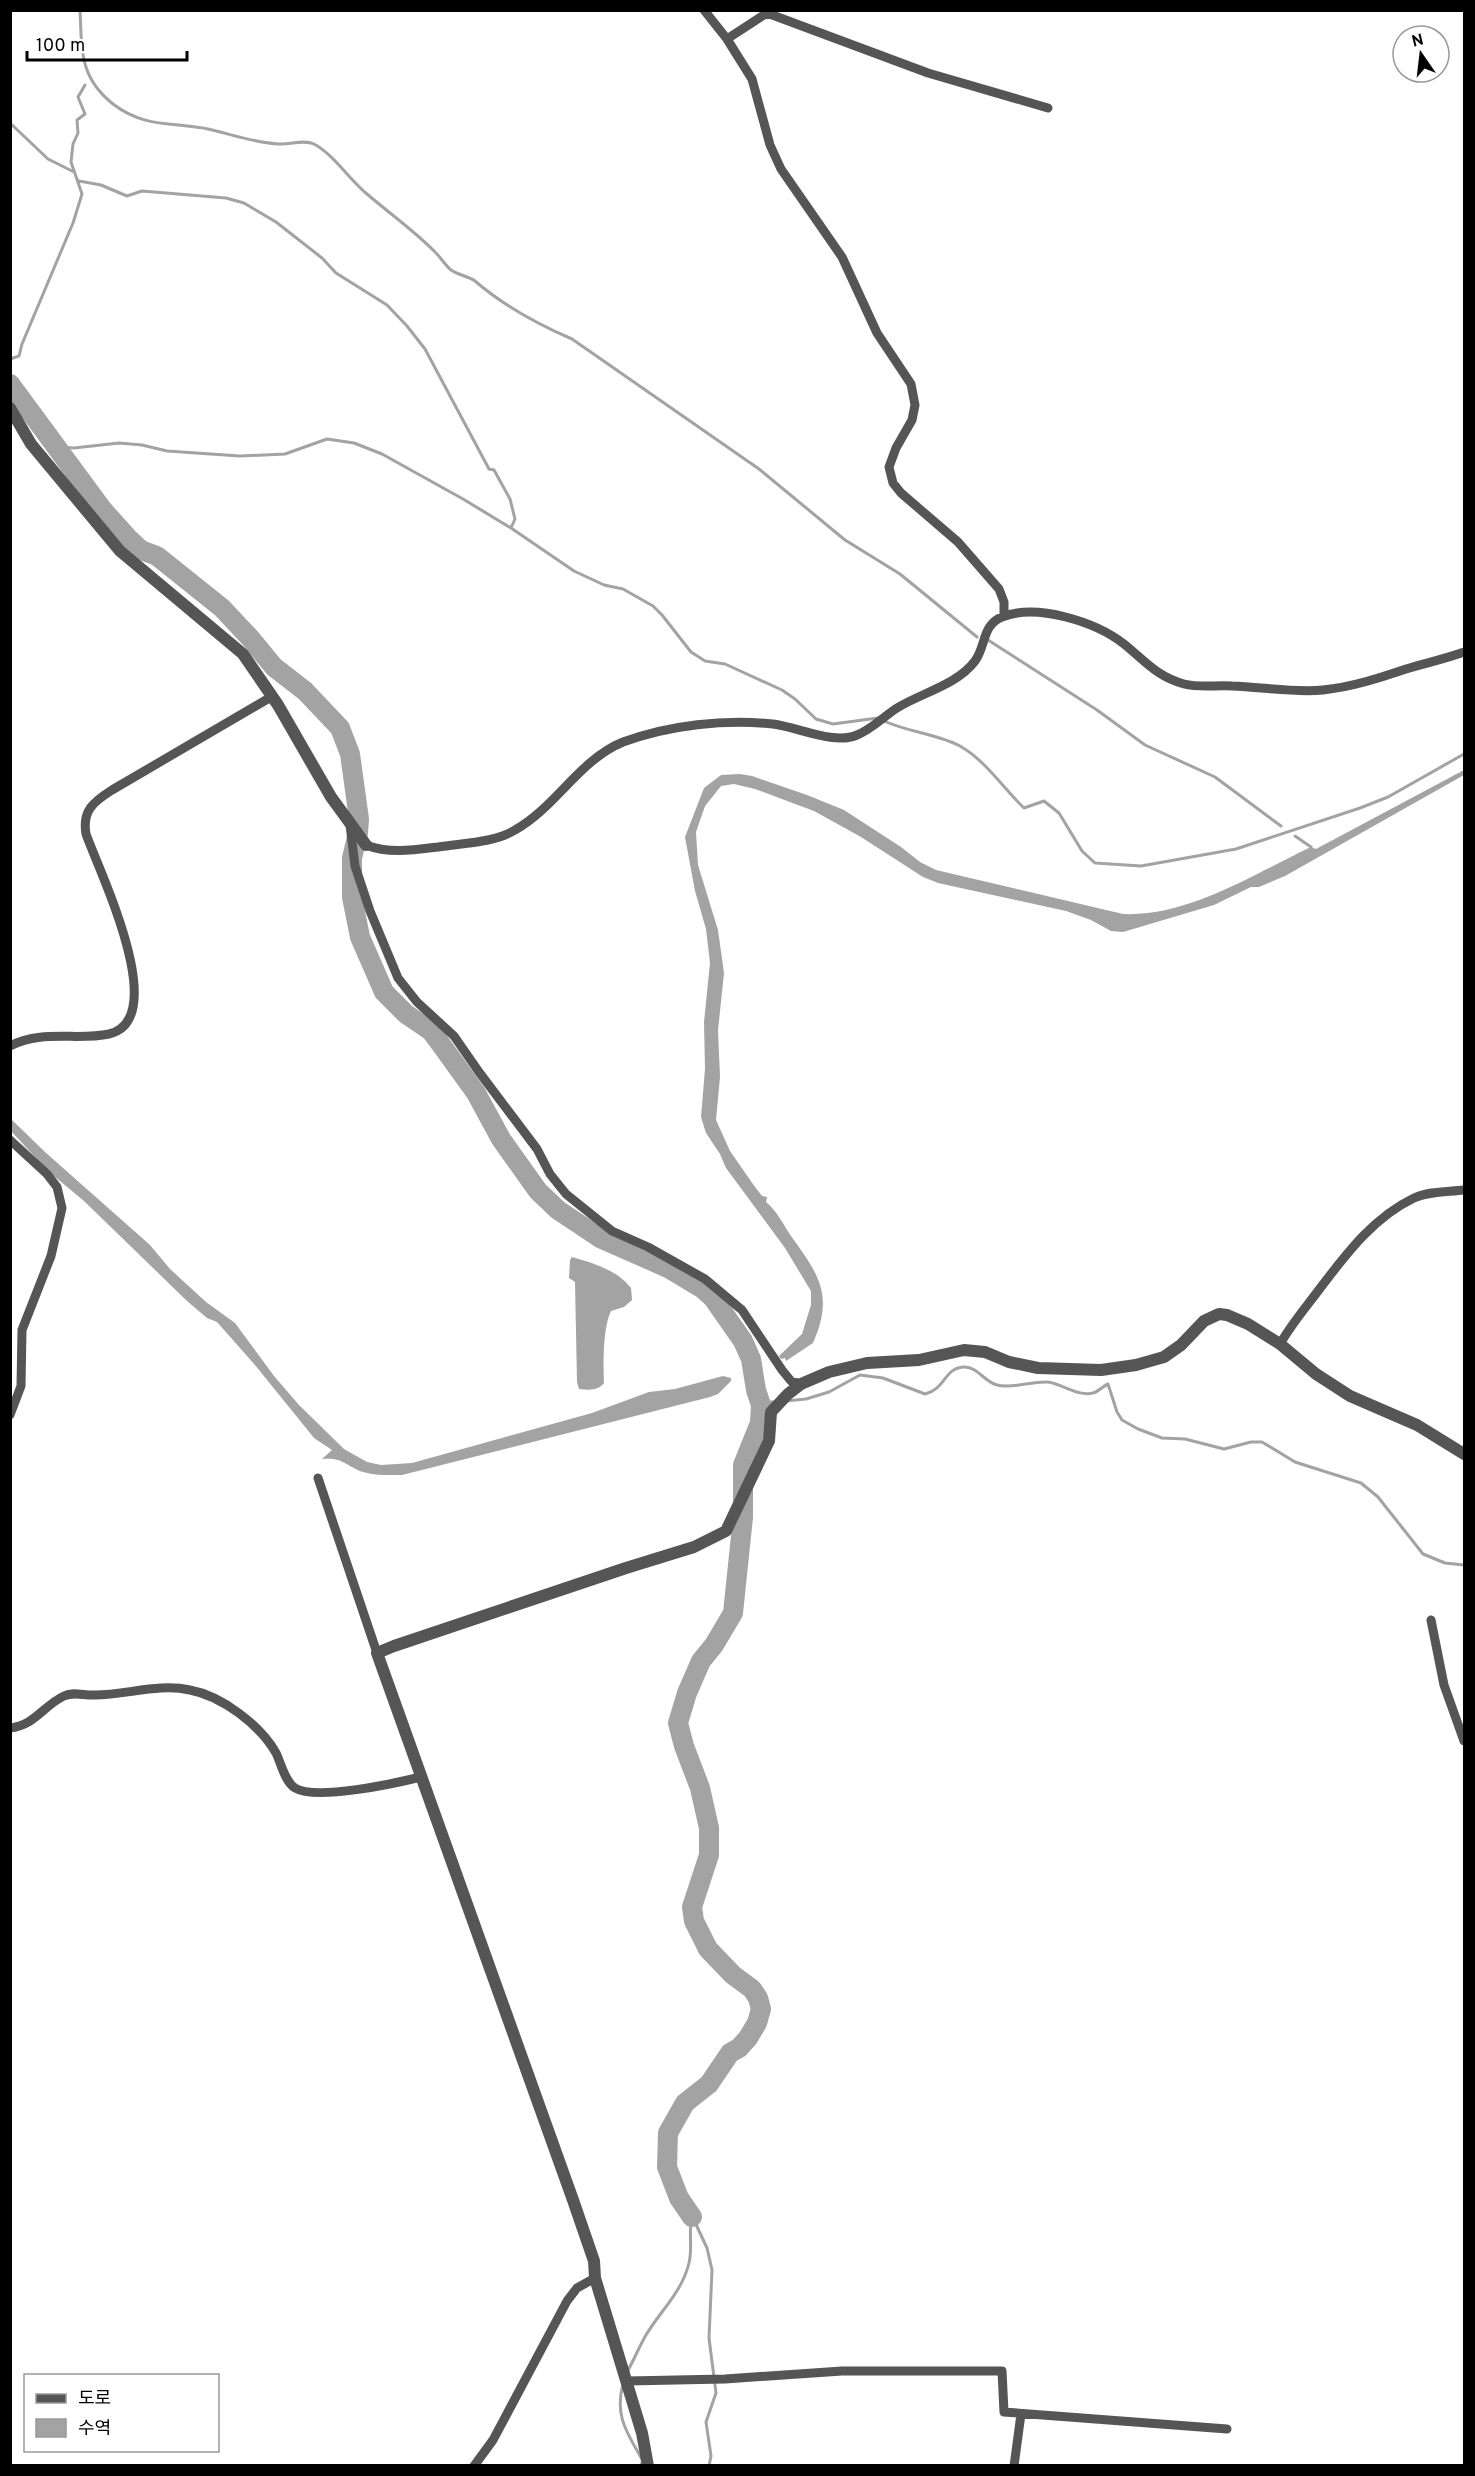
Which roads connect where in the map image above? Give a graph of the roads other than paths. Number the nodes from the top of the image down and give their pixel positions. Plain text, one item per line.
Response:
1 (704, 10) edge
2 (727, 39) junction
3 (1048, 108) dead end
4 (10, 408) edge
5 (1004, 616) junction
6 (1464, 652) edge
7 (271, 698) junction
8 (351, 825) junction
9 (366, 845) joint
10 (10, 1046) edge
11 (10, 1140) edge
12 (1464, 1190) edge
13 (1280, 1344) junction
14 (801, 1384) junction
15 (10, 1415) edge
16 (1464, 1454) edge
17 (318, 1478) dead end
18 (1431, 1620) dead end
19 (377, 1653) junction
20 (10, 1728) edge
21 (1464, 1741) edge
22 (421, 1778) junction
23 (595, 2278) junction
24 (627, 2381) junction
25 (1021, 2414) junction
26 (1227, 2429) dead end
27 (474, 2466) edge
28 (648, 2466) edge
29 (1014, 2466) edge

1 - 2 street
2 - 3 street
2 - 5 street
4 - 7 street
5 - 6 street
5 - 9 street
7 - 8 street
7 - 10 street
8 - 9 street
8 - 14 street
11 - 15 street
12 - 13 street
13 - 14 street
13 - 16 street
14 - 19 street
17 - 19 street
18 - 21 street
19 - 22 street
20 - 22 street
22 - 23 street
23 - 24 street
23 - 27 street
24 - 25 street
24 - 28 street
25 - 26 street
25 - 29 street

